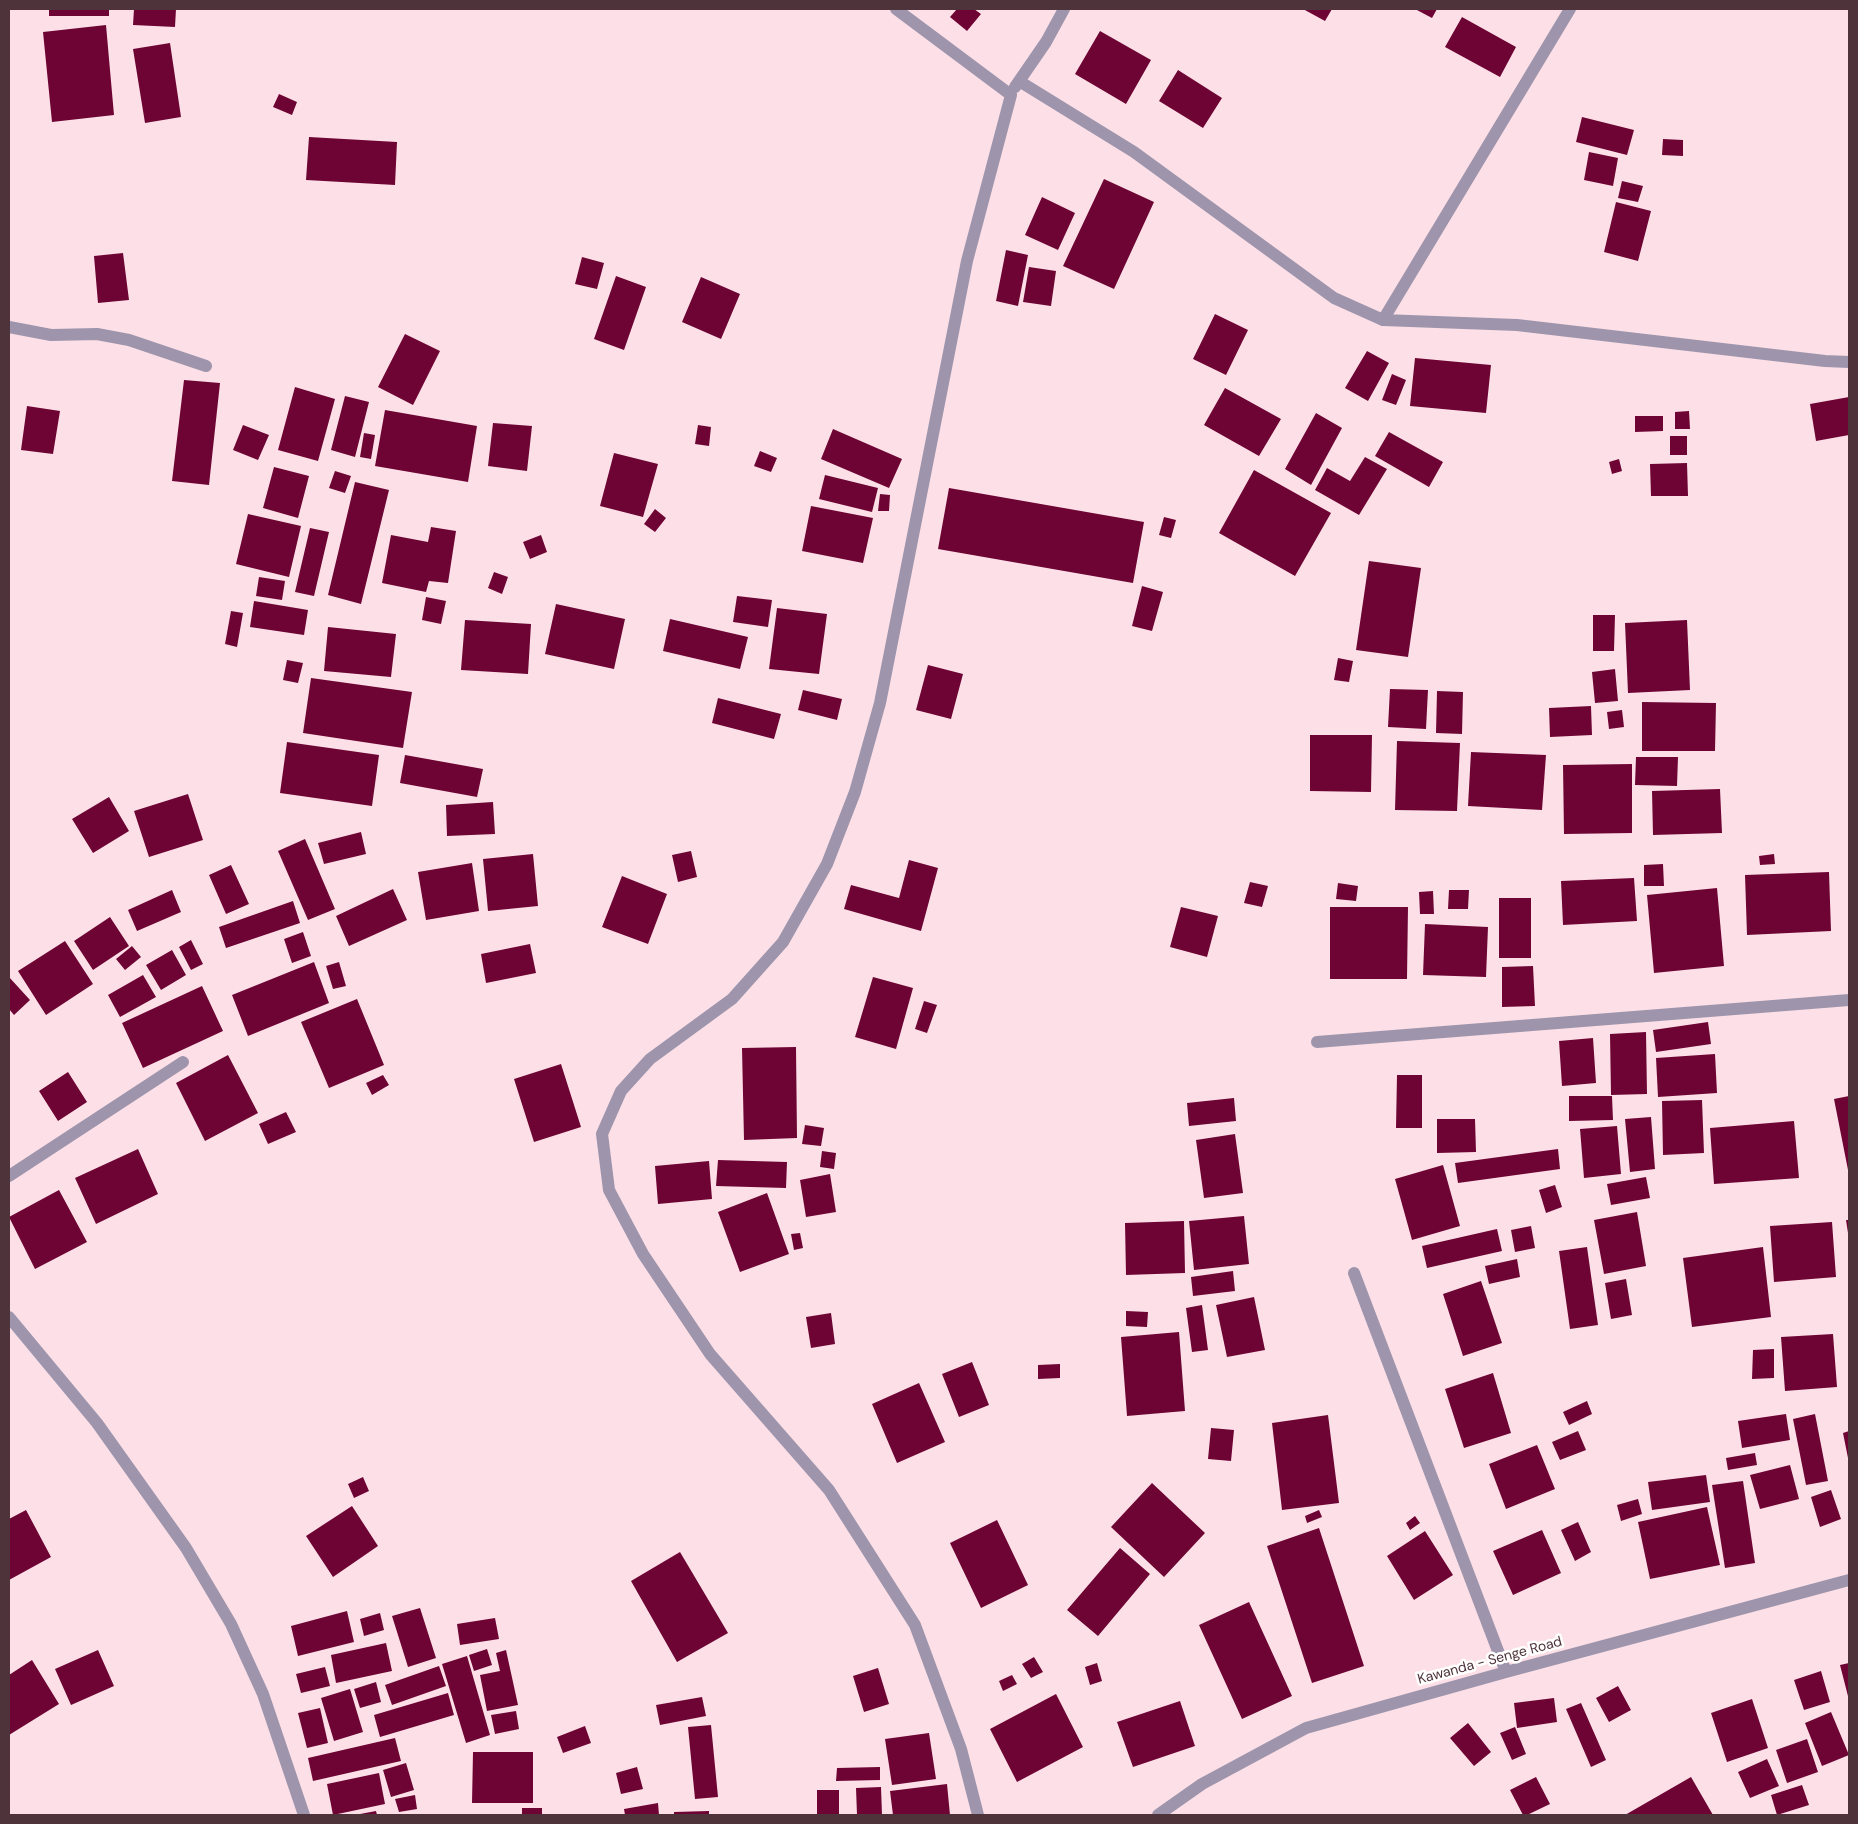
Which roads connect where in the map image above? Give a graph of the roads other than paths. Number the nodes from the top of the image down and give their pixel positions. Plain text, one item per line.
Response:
1 (896, 9) edge
2 (1064, 9) edge
3 (1570, 9) edge
4 (1019, 81) junction
5 (1010, 95) junction
6 (1383, 320) junction
7 (9, 327) edge
8 (1849, 362) edge
9 (206, 366) dead end
10 (1849, 1000) edge
11 (1317, 1042) dead end
12 (183, 1062) dead end
13 (9, 1176) edge
14 (1354, 1274) dead end
15 (9, 1317) edge
16 (1849, 1580) edge
17 (1506, 1672) junction
18 (304, 1815) edge
19 (978, 1815) edge
20 (1158, 1815) edge

1 - 5 street
2 - 4 street
3 - 6 street
4 - 5 street
4 - 6 street
5 - 19 street
6 - 8 street
7 - 9 street
10 - 11 street
12 - 13 street
14 - 17 street
15 - 18 street
16 - 17 street, Kawanda - Senge Road
17 - 20 street, Kawanda - Senge Road

